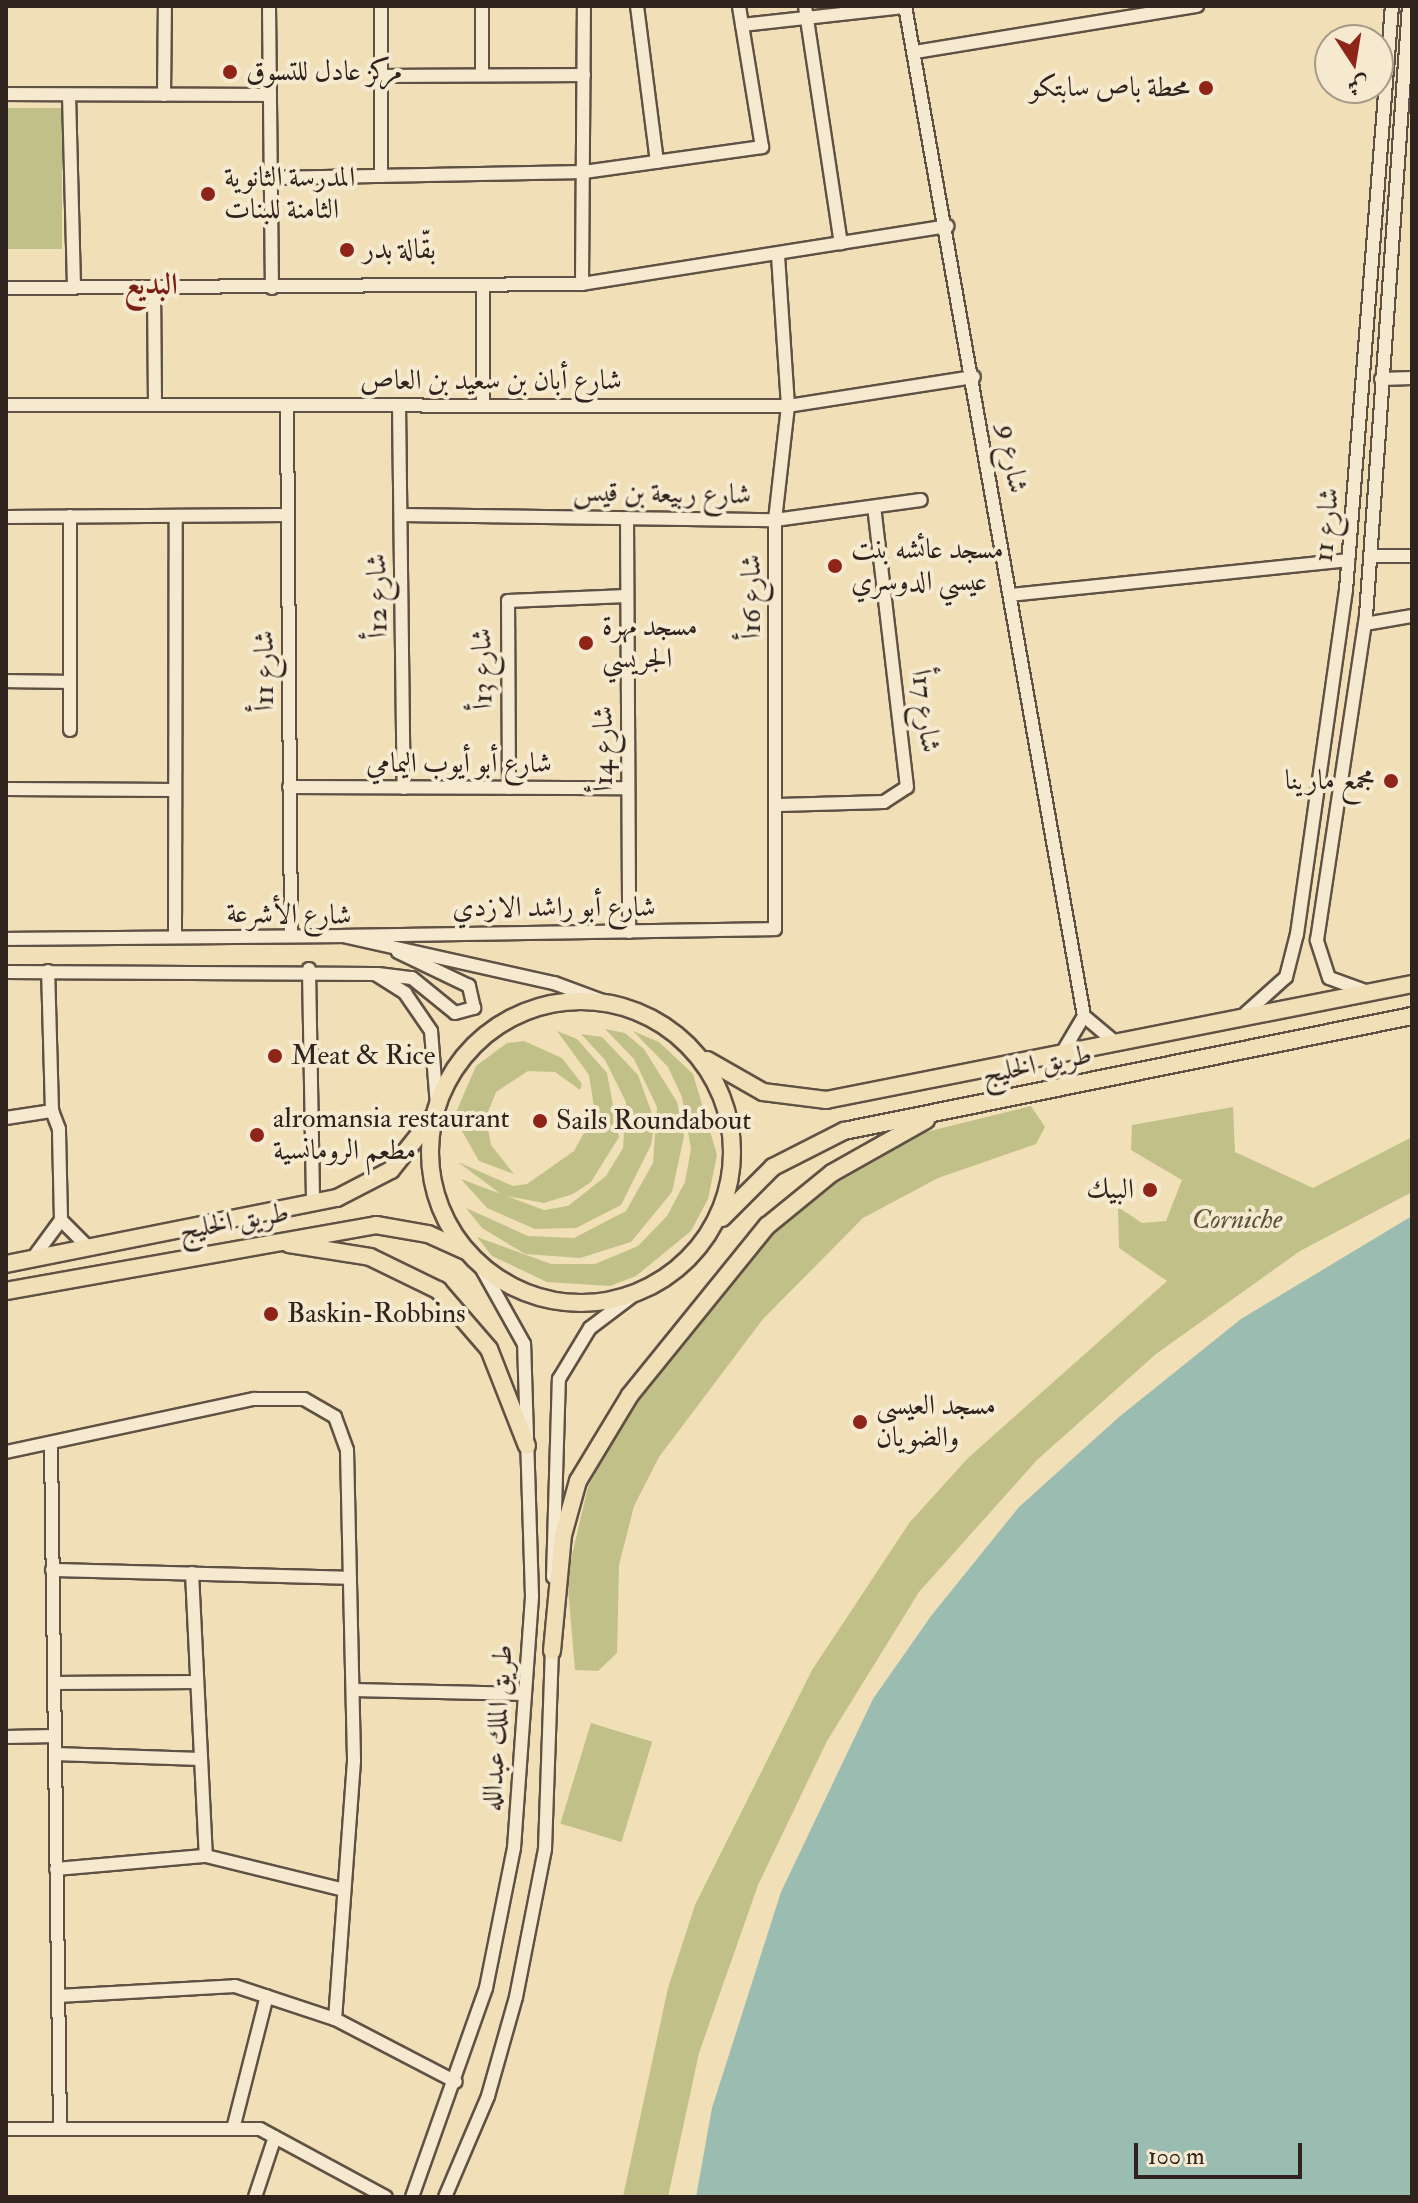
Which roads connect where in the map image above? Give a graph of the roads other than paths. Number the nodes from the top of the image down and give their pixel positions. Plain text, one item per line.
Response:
1 (165, 6) edge
2 (269, 6) edge
3 (381, 6) edge
4 (482, 6) edge
5 (584, 6) edge
6 (637, 6) edge
7 (739, 6) edge
8 (1197, 6) edge
9 (1392, 6) edge
10 (1409, 6) edge
11 (906, 7) edge
12 (806, 12) edge
13 (742, 25) junction
14 (915, 52) junction
15 (482, 75) junction
16 (584, 75) junction
17 (381, 76) junction
18 (6, 94) edge
19 (69, 95) junction
20 (164, 95) junction
21 (270, 95) junction
22 (1398, 124) junction
23 (1412, 125) edge
24 (657, 162) junction
25 (584, 172) junction
26 (381, 176) junction
27 (271, 178) junction
28 (947, 226) junction
29 (841, 243) junction
30 (778, 254) junction
31 (582, 284) junction
32 (483, 285) junction
33 (6, 288) edge
34 (74, 288) junction
35 (154, 288) junction
36 (272, 288) junction
37 (974, 377) junction
38 (1412, 378) edge
39 (1381, 379) junction
40 (483, 404) junction
41 (6, 405) edge
42 (155, 405) junction
43 (287, 405) junction
44 (399, 405) junction
45 (788, 406) junction
46 (921, 500) dead end
47 (874, 508) junction
48 (287, 515) junction
49 (401, 515) junction
50 (70, 516) junction
51 (176, 516) junction
52 (6, 517) edge
53 (627, 518) junction
54 (775, 520) junction
55 (1370, 556) junction
56 (1412, 556) edge
57 (1348, 560) junction
58 (1010, 595) junction
59 (627, 596) junction
60 (1412, 616) edge
61 (1365, 624) junction
62 (6, 681) edge
63 (70, 682) junction
64 (70, 730) dead end
65 (289, 787) junction
66 (404, 788) junction
67 (509, 788) junction
68 (628, 788) junction
69 (6, 789) edge
70 (175, 790) junction
71 (1313, 800) junction
72 (1337, 803) junction
73 (779, 805) junction
74 (629, 932) junction
75 (766, 933) joint
76 (291, 936) junction
77 (343, 936) junction
78 (175, 937) junction
79 (6, 939) edge
80 (393, 948) junction
81 (309, 969) junction
82 (48, 971) junction
83 (6, 972) edge
84 (375, 974) junction
85 (1412, 984) edge
86 (1376, 991) junction
87 (611, 1004) junction
88 (1084, 1016) junction
89 (1412, 1016) edge
90 (1235, 1019) junction
91 (686, 1043) junction
92 (1116, 1043) junction
93 (1060, 1054) junction
94 (958, 1107) junction
95 (52, 1111) junction
96 (435, 1111) junction
97 (6, 1118) edge
98 (313, 1204) junction
99 (61, 1220) junction
100 (708, 1235) junction
101 (271, 1243) junction
102 (88, 1247) junction
103 (473, 1256) junction
104 (33, 1258) junction
105 (6, 1264) edge
106 (6, 1291) edge
107 (635, 1294) junction
108 (51, 1443) junction
109 (527, 1446) junction
110 (6, 1452) edge
111 (52, 1570) junction
112 (192, 1573) junction
113 (350, 1578) junction
114 (552, 1651) junction
115 (197, 1682) junction
116 (54, 1683) junction
117 (353, 1690) junction
118 (525, 1694) junction
119 (55, 1736) junction
120 (6, 1737) edge
121 (55, 1754) junction
122 (201, 1759) junction
123 (206, 1856) junction
124 (56, 1869) junction
125 (344, 1890) junction
126 (58, 1996) junction
127 (267, 1996) junction
128 (335, 2019) junction
129 (456, 2082) junction
130 (6, 2129) edge
131 (60, 2129) junction
132 (233, 2129) junction
133 (275, 2137) junction
134 (255, 2197) edge
135 (386, 2197) edge
136 (412, 2197) edge
137 (445, 2197) edge

1 - 20 street
2 - 21 street
3 - 17 street
4 - 15 street
5 - 16 street
6 - 24 street
7 - 13 street
8 - 14 street
9 - 57 street, شارع 11
10 - 22 street, شارع 11
11 - 12 street
11 - 14 street, شارع 9
12 - 13 street
12 - 29 street
13 - 24 street
14 - 28 street, شارع 9
15 - 16 street
15 - 17 street
16 - 25 street
17 - 26 street
18 - 19 street
19 - 20 street
19 - 34 street
20 - 21 street
21 - 27 street
22 - 23 street
22 - 39 street, شارع 11
24 - 25 street
25 - 26 street
25 - 31 street
26 - 27 street
27 - 36 street
28 - 29 street
28 - 37 street, شارع 9
29 - 30 street
30 - 31 street
30 - 45 street, شارع 16أ
31 - 32 street
32 - 36 street
32 - 40 street
33 - 34 street
34 - 35 street
35 - 36 street
35 - 42 street
37 - 45 street, شارع أبان بن سعيد بن العاص
37 - 58 street, شارع 9
38 - 39 street
39 - 55 street, شارع 11
40 - 44 street, شارع أبان بن سعيد بن العاص
40 - 45 street, شارع أبان بن سعيد بن العاص
41 - 42 street, شارع أبان بن سعيد بن العاص
42 - 43 street, شارع أبان بن سعيد بن العاص
43 - 44 street, شارع أبان بن سعيد بن العاص
43 - 48 street, شارع 11أ
44 - 49 street, شارع 12أ
45 - 54 street, شارع 16أ
46 - 47 street, شارع ربيعة بن قيس
47 - 54 street, شارع ربيعة بن قيس
47 - 73 street, شارع 17أ
48 - 51 street
48 - 65 street, شارع 11أ
49 - 53 street, شارع ربيعة بن قيس
49 - 66 street, شارع 12أ
50 - 51 street
50 - 52 street
50 - 63 street
51 - 70 street
53 - 54 street, شارع ربيعة بن قيس
53 - 59 street, شارع 14أ
54 - 73 street, شارع 16أ
55 - 56 street
55 - 61 street, شارع 11
57 - 58 street
57 - 71 street, شارع 11
58 - 88 street, شارع 9
59 - 67 street, شارع 13أ
59 - 68 street, شارع 14أ
60 - 61 street
61 - 72 street, شارع 11
62 - 63 street
63 - 64 street
65 - 66 street, شارع أبو أيوب اليمامي
65 - 76 street, شارع 11أ
66 - 67 street, شارع أبو أيوب اليمامي
67 - 68 street, شارع أبو أيوب اليمامي
68 - 74 street, شارع 14أ
69 - 70 street
70 - 78 street
71 - 72 street
71 - 90 street, شارع 11
72 - 86 street, شارع 11
73 - 75 street, شارع 16أ
74 - 75 street, شارع أبو راشد الازدي
74 - 77 street, شارع أبو راشد الازدي
76 - 77 street, شارع الأشرعة
76 - 78 street, شارع الأشرعة
77 - 80 street, شارع الأشرعة
78 - 79 street, شارع الأشرعة
80 - 84 street, شارع الأشرعة
80 - 87 street, شارع الأشرعة
81 - 82 street, شارع الأشرعة
81 - 84 street, شارع الأشرعة
81 - 98 street
82 - 83 street, شارع الأشرعة
82 - 95 street
84 - 96 street
85 - 86 main road, طريق الخليج
86 - 90 main road, طريق الخليج
87 - 91 main road, طريق الخليج
87 - 96 main road, طريق الخليج
88 - 92 street
88 - 93 street
89 - 94 main road, طريق الخليج
90 - 92 main road, طريق الخليج
91 - 93 main road, طريق الخليج
91 - 100 main road
92 - 93 main road, طريق الخليج
94 - 100 main road, طريق الخليج
94 - 114 main road
95 - 97 street
95 - 99 street
96 - 98 main road, طريق الخليج
96 - 103 main road
98 - 102 main road, طريق الخليج
99 - 102 street
99 - 104 street
100 - 107 main road, طريق الخليج
101 - 103 main road, طريق الخليج
101 - 106 main road, طريق الخليج
101 - 109 main road
102 - 104 main road, طريق الخليج
103 - 107 main road, طريق الخليج
103 - 109 street, طريق الملك عبدالله
104 - 105 main road, طريق الخليج
107 - 114 street, طريق الملك عبدالله
108 - 110 street
108 - 111 street
108 - 113 street
109 - 118 street, طريق الملك عبدالله
111 - 112 street
111 - 116 street
112 - 113 street
112 - 115 street
113 - 117 street
114 - 137 street, طريق الملك عبدالله
115 - 116 street
115 - 122 street
116 - 119 street
117 - 118 street
117 - 125 street
118 - 129 street, طريق الملك عبدالله
119 - 120 street
119 - 121 street
121 - 122 street
121 - 124 street
122 - 123 street
123 - 124 street
123 - 125 street
124 - 126 street
125 - 128 street
126 - 127 street
126 - 131 street
127 - 128 street
127 - 132 street
128 - 129 street
129 - 136 street, طريق الملك عبدالله
130 - 131 street
131 - 132 street
132 - 133 street
133 - 134 street
133 - 135 street

